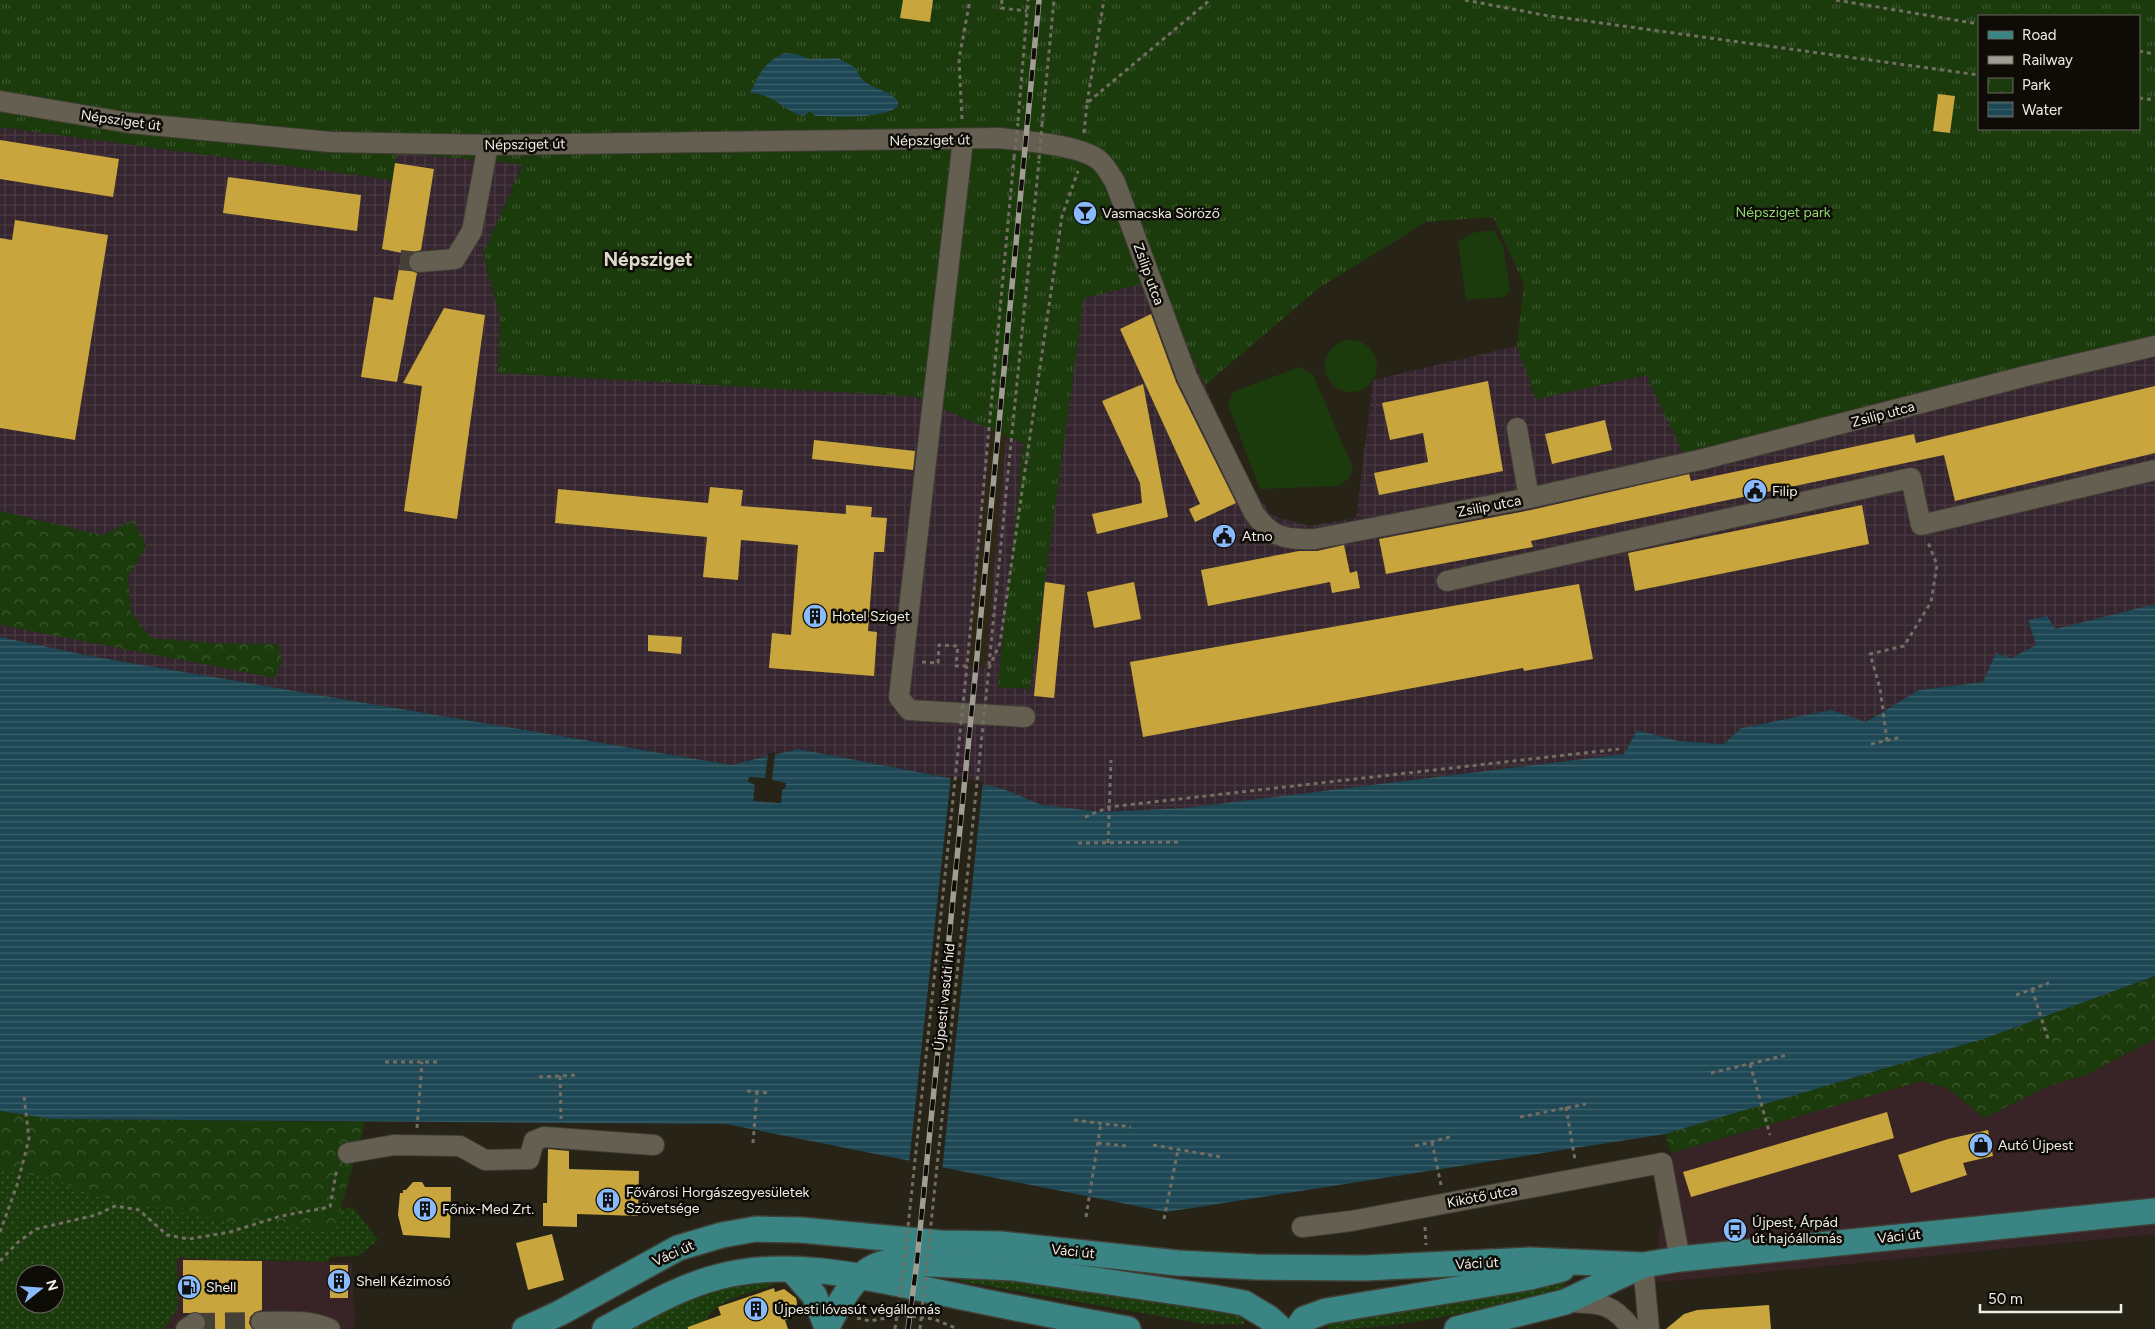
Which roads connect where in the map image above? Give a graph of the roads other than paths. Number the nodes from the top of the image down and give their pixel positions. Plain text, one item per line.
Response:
1 (0, 101) edge
2 (963, 140) junction
3 (488, 145) junction
4 (1045, 152) joint
5 (419, 262) tunnel mouth
6 (2155, 346) edge
7 (1517, 428) dead end
8 (2155, 470) edge
9 (1529, 498) junction
10 (1447, 581) dead end
11 (1026, 717) dead end
12 (654, 1145) dead end
13 (348, 1152) road end
14 (2155, 1211) edge
15 (1302, 1227) dead end
16 (940, 1242) junction
17 (1680, 1259) junction
18 (1589, 1262) junction
19 (1643, 1265) junction
20 (1256, 1267) junction
21 (1013, 1268) junction
22 (792, 1270) junction
23 (861, 1277) junction
24 (1122, 1282) junction
25 (1565, 1302) junction
26 (262, 1322) tunnel mouth
27 (1047, 1322) edge
28 (829, 1323) edge
29 (1622, 1326) edge
30 (330, 1329) edge
31 (525, 1329) edge
32 (605, 1329) edge
33 (1128, 1329) edge
34 (1281, 1329) edge
35 (1297, 1329) edge
36 (1457, 1329) edge
37 (1649, 1329) edge

1 - 3 street, Népsziget út
2 - 3 street, Népsziget út
2 - 4 street, Népsziget út
2 - 11 street
3 - 5 street
4 - 9 street, Zsilip utca
6 - 9 street, Zsilip utca
7 - 9 street
8 - 10 street
12 - 13 street
14 - 17 main road, Váci út
15 - 17 street, Kikötő utca
16 - 20 main road, Váci út
16 - 21 main road
16 - 31 main road, Váci út
17 - 19 main road, Váci út
18 - 19 main road, Váci út
18 - 20 main road, Váci út
18 - 35 main road
19 - 25 main road, Váci út
19 - 37 street
20 - 24 main road
21 - 23 main road
21 - 24 main road
22 - 23 main road
22 - 28 main road
22 - 32 main road
23 - 27 main road
23 - 28 main road
24 - 34 main road
25 - 29 street
25 - 36 main road, Váci út
26 - 30 street
27 - 33 main road

